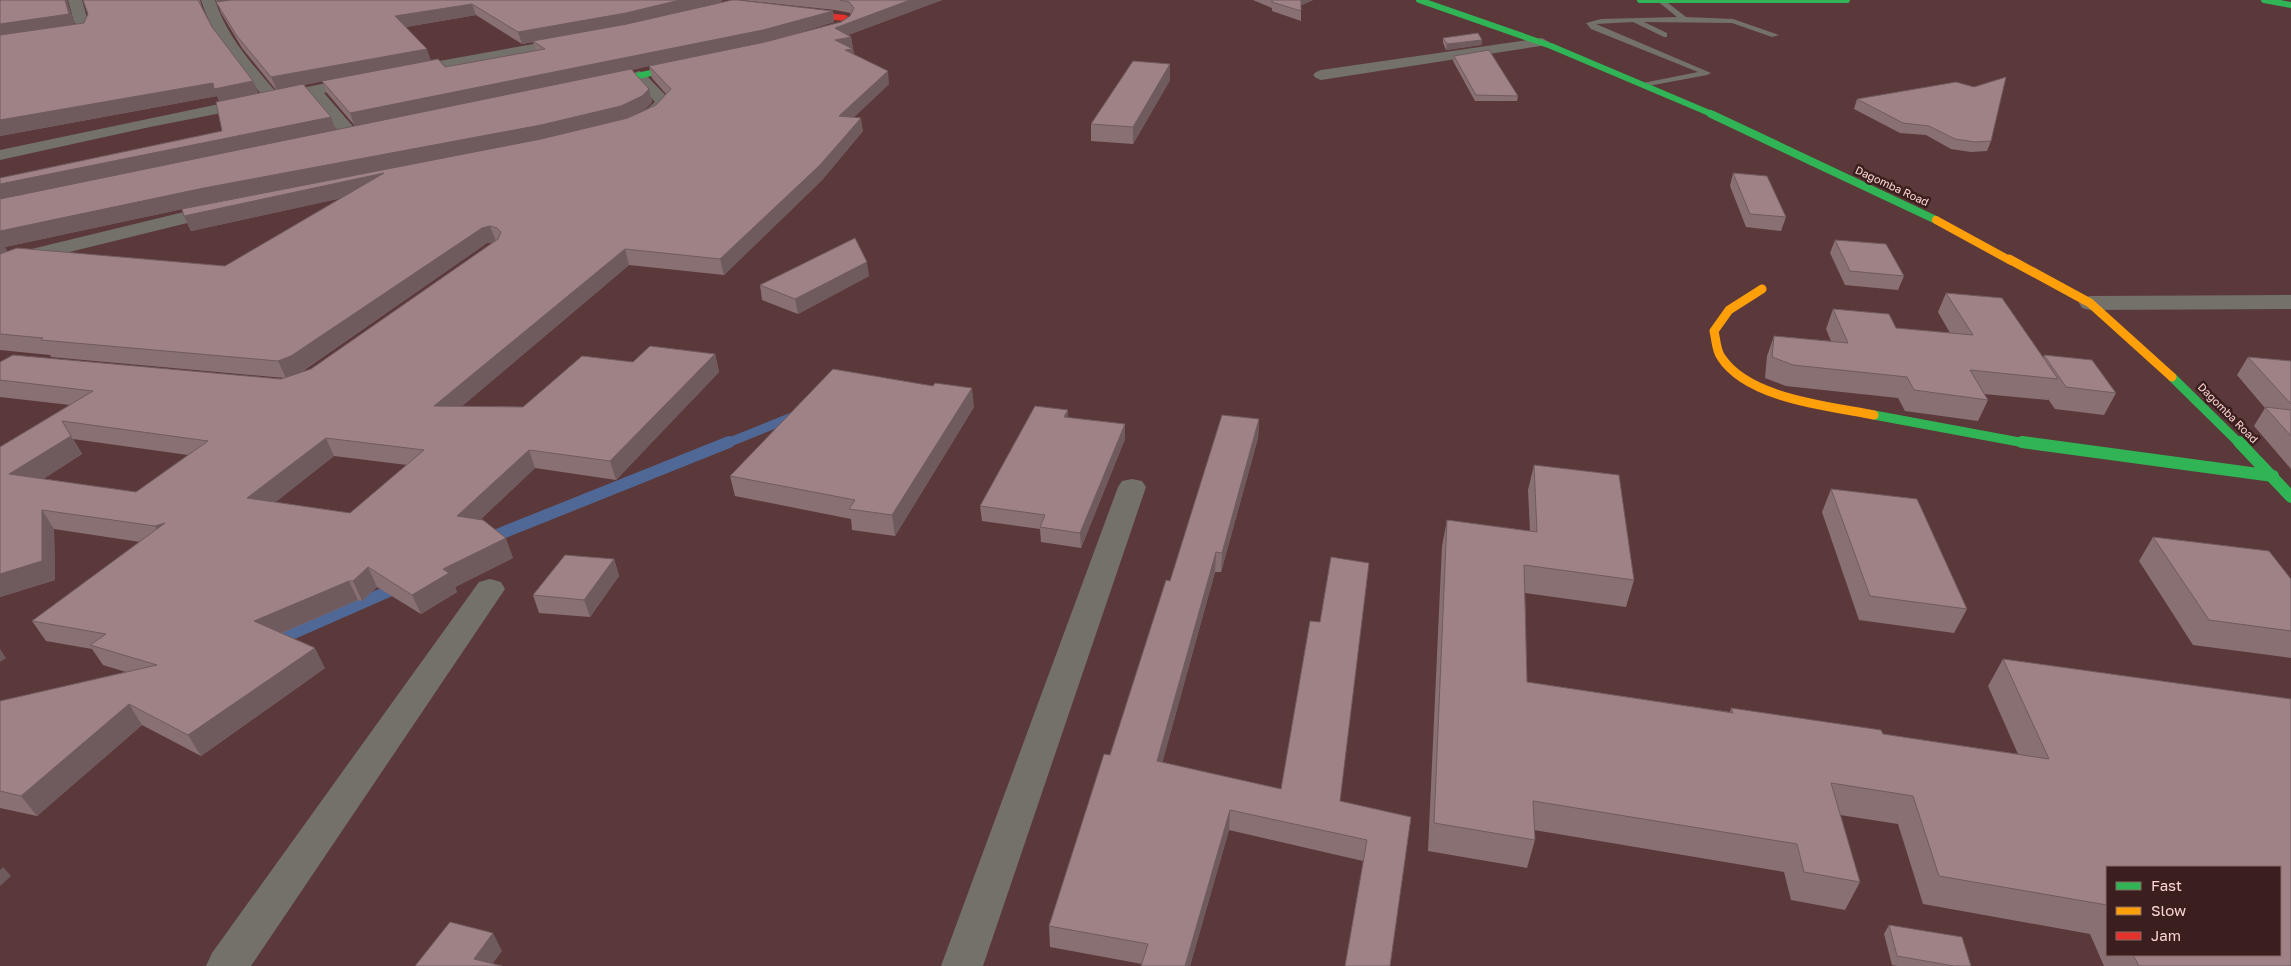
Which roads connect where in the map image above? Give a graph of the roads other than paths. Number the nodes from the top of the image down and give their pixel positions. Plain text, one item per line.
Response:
1 (75, 0) edge
2 (1419, 0) edge
3 (1640, 0) edge
4 (1660, 0) edge
5 (1847, 0) edge
6 (2264, 0) edge
7 (1460, 2) dead end
8 (209, 5) edge
9 (1435, 5) junction
10 (2291, 5) edge
11 (228, 6) edge
12 (784, 12) edge
13 (1684, 19) junction
14 (1633, 20) junction
15 (1664, 35) dead end
16 (1775, 35) dead end
17 (591, 37) edge
18 (802, 38) edge
19 (1542, 42) junction
20 (0, 43) edge
21 (703, 62) edge
22 (1321, 75) dead end
23 (639, 76) junction
24 (1646, 85) junction
25 (590, 86) edge
26 (313, 90) junction
27 (273, 98) junction
28 (622, 128) edge
29 (348, 136) edge
30 (0, 154) edge
31 (240, 205) edge
32 (0, 265) edge
33 (1762, 289) dead end
34 (2291, 302) edge
35 (2090, 303) junction
36 (2274, 476) junction
37 (1132, 487) dead end
38 (2291, 497) edge
39 (490, 589) dead end
40 (226, 966) edge
41 (962, 966) edge

1 - 20 street
2 - 9 street, Dagomba Road
3 - 4 street
4 - 5 street
4 - 13 lane
6 - 10 street
7 - 9 street
8 - 11 street
8 - 27 street
9 - 19 street, Dagomba Road
12 - 18 street
13 - 14 lane
13 - 16 lane
14 - 15 lane
14 - 24 lane
17 - 26 street
19 - 22 street
19 - 24 street, Dagomba Road
21 - 23 street
23 - 25 street
23 - 28 street
24 - 35 street, Dagomba Road
26 - 27 street
26 - 29 street
27 - 30 street
31 - 32 street
33 - 36 street
34 - 35 street
35 - 36 street, Dagomba Road
36 - 38 street, Dagomba Road
37 - 41 street
39 - 40 street

